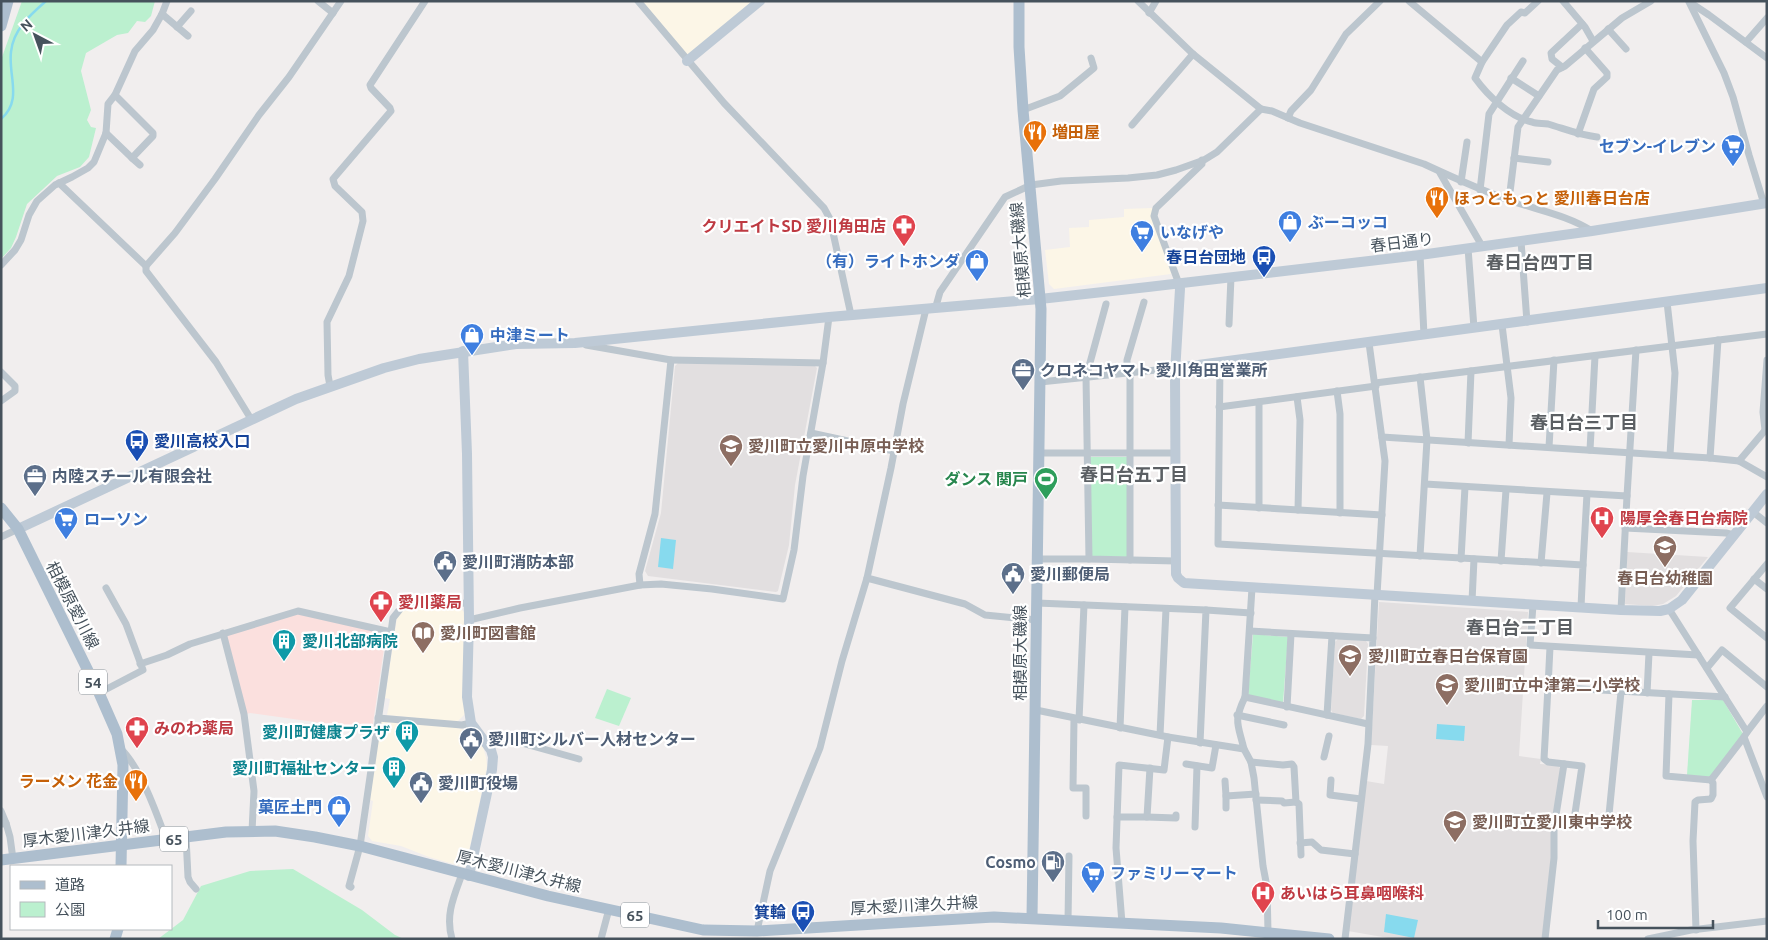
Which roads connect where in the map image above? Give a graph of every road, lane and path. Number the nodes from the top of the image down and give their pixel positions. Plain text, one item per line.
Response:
1 (8, 1) edge
2 (167, 1) edge
3 (318, 1) edge
4 (341, 1) edge
5 (425, 1) edge
6 (638, 1) edge
7 (760, 1) edge
8 (1019, 1) edge
9 (1138, 1) edge
10 (1156, 1) edge
11 (1380, 1) edge
12 (1409, 1) edge
13 (1538, 1) edge
14 (1563, 1) edge
15 (1651, 1) edge
16 (1689, 2) edge
17 (191, 11) dead end
18 (1149, 12) junction
19 (332, 13) junction
20 (162, 14) junction
21 (1767, 18) edge
22 (1582, 24) junction
23 (1, 26) edge
24 (177, 26) junction
25 (1608, 29) junction
26 (188, 36) dead end
27 (1593, 41) junction
28 (1746, 42) junction
29 (1585, 48) junction
30 (1626, 49) dead end
31 (1193, 54) junction
32 (1091, 58) dead end
33 (1767, 58) edge
34 (688, 61) junction
35 (1523, 61) dead end
36 (1482, 62) junction
37 (1562, 66) junction
38 (1511, 78) junction
39 (115, 95) junction
40 (1539, 96) junction
41 (1497, 102) junction
42 (1023, 110) junction
43 (1261, 110) junction
44 (1288, 118) junction
45 (1523, 119) junction
46 (1132, 125) dead end
47 (106, 133) junction
48 (1578, 134) junction
49 (1597, 137) dead end
50 (1467, 142) dead end
51 (132, 158) junction
52 (1514, 158) junction
53 (1202, 160) junction
54 (1548, 162) dead end
55 (140, 165) dead end
56 (1439, 172) junction
57 (1461, 182) junction
58 (59, 183) junction
59 (1031, 185) junction
60 (1480, 190) junction
61 (1509, 200) junction
62 (1766, 203) edge
63 (1592, 231) junction
64 (1521, 241) junction
65 (1482, 246) junction
66 (1468, 248) junction
67 (1420, 255) junction
68 (1, 265) edge
69 (146, 266) junction
70 (1231, 277) junction
71 (1179, 284) junction
72 (1767, 288) edge
73 (1040, 299) junction
74 (1144, 302) dead end
75 (1667, 302) junction
76 (1106, 304) dead end
77 (926, 309) junction
78 (851, 315) junction
79 (829, 317) junction
80 (1526, 322) junction
81 (1229, 324) dead end
82 (1502, 325) junction
83 (1474, 328) junction
84 (1767, 334) edge
85 (1424, 335) junction
86 (1718, 340) junction
87 (575, 342) junction
88 (1369, 343) junction
89 (1672, 345) junction
90 (1636, 350) junction
91 (464, 351) junction
92 (1595, 356) junction
93 (671, 360) junction
94 (1554, 360) junction
95 (1767, 360) edge
96 (823, 363) junction
97 (1220, 364) junction
98 (1508, 366) junction
99 (1176, 368) junction
100 (1128, 370) junction
101 (1471, 371) junction
102 (1, 372) edge
103 (1087, 374) junction
104 (1420, 377) junction
105 (1040, 382) junction
106 (1375, 385) junction
107 (330, 386) junction
108 (1338, 391) junction
109 (1297, 397) junction
110 (1, 401) edge
111 (1259, 402) junction
112 (1219, 407) junction
113 (250, 420) junction
114 (1766, 429) edge
115 (811, 434) junction
116 (1382, 437) junction
117 (1427, 440) junction
118 (1468, 443) junction
119 (1509, 444) junction
120 (1549, 447) junction
121 (1590, 450) junction
122 (894, 451) junction
123 (1039, 453) junction
124 (1087, 453) junction
125 (1176, 453) junction
126 (1630, 453) junction
127 (1130, 454) junction
128 (1670, 455) junction
129 (1710, 458) junction
130 (1739, 461) junction
131 (1767, 477) edge
132 (1425, 484) junction
133 (1466, 487) junction
134 (1506, 490) junction
135 (1547, 492) junction
136 (1587, 494) junction
137 (1767, 494) edge
138 (1627, 496) junction
139 (1218, 505) junction
140 (1, 508) edge
141 (1259, 508) junction
142 (1298, 510) junction
143 (1753, 512) junction
144 (1340, 513) junction
145 (1382, 515) junction
146 (1767, 523) edge
147 (1625, 528) junction
148 (18, 529) junction
149 (1734, 535) junction
150 (1, 537) edge
151 (1380, 554) junction
152 (1420, 556) junction
153 (1037, 559) junction
154 (1089, 559) junction
155 (1461, 559) junction
156 (1474, 559) junction
157 (1130, 560) junction
158 (1176, 561) junction
159 (1501, 561) junction
160 (1541, 563) junction
161 (1767, 564) edge
162 (1583, 565) junction
163 (866, 578) junction
164 (1754, 579) junction
165 (640, 585) junction
166 (106, 588) dead end
167 (1252, 588) junction
168 (1767, 589) edge
169 (1376, 594) junction
170 (1472, 601) junction
171 (469, 603) junction
172 (1037, 603) junction
173 (1084, 605) junction
174 (1533, 605) junction
175 (1580, 607) junction
176 (1125, 608) junction
177 (1166, 609) junction
178 (1669, 609) junction
179 (1206, 610) junction
180 (1621, 610) junction
181 (1251, 613) junction
182 (469, 620) junction
183 (1037, 620) junction
184 (1250, 631) junction
185 (391, 632) junction
186 (223, 634) junction
187 (1291, 634) junction
188 (1332, 636) junction
189 (1373, 638) junction
190 (1767, 638) edge
191 (1550, 647) junction
192 (1649, 653) junction
193 (1698, 655) junction
194 (140, 664) junction
195 (1707, 668) junction
196 (1548, 687) junction
197 (1767, 687) edge
198 (99, 692) junction
199 (1621, 692) junction
200 (1646, 693) junction
201 (1669, 694) junction
202 (1725, 697) junction
203 (1245, 698) junction
204 (1767, 706) edge
205 (1287, 707) junction
206 (1036, 710) junction
207 (1237, 715) junction
208 (1327, 716) junction
209 (378, 718) junction
210 (1077, 719) junction
211 (471, 723) junction
212 (1368, 724) junction
213 (1284, 725) dead end
214 (1120, 728) junction
215 (1745, 734) junction
216 (1164, 736) junction
217 (1329, 736) dead end
218 (1200, 743) junction
219 (488, 745) junction
220 (1216, 745) junction
221 (121, 749) junction
222 (1244, 750) junction
223 (1324, 757) dead end
224 (578, 759) dead end
225 (1250, 762) junction
226 (1186, 764) dead end
227 (1564, 764) junction
228 (1197, 766) junction
229 (1150, 768) junction
230 (1711, 780) junction
231 (1225, 781) dead end
232 (1328, 784) dead end
233 (1226, 796) junction
234 (1256, 797) junction
235 (1767, 797) edge
236 (1361, 799) junction
237 (1296, 802) junction
238 (1226, 808) dead end
239 (1, 811) edge
240 (1086, 816) dead end
241 (1117, 817) junction
242 (1147, 818) junction
243 (1176, 818) dead end
244 (4, 824) edge
245 (1195, 826) dead end
246 (252, 831) junction
247 (186, 837) junction
248 (166, 840) junction
249 (1300, 844) junction
250 (122, 846) junction
251 (360, 846) junction
252 (1301, 854) dead end
253 (1355, 854) junction
254 (1070, 856) dead end
255 (7, 859) edge
256 (121, 865) edge
257 (465, 875) junction
258 (351, 887) dead end
259 (196, 890) dead end
260 (609, 909) junction
261 (1032, 918) junction
262 (1068, 921) junction
263 (1767, 921) edge
264 (1122, 923) junction
265 (1696, 930) junction
266 (757, 931) junction
267 (1268, 932) junction
268 (745, 935) edge
269 (1324, 938) edge
270 (452, 939) edge
271 (601, 939) edge
272 (1345, 939) edge
273 (1545, 939) edge
274 (1648, 939) edge

1 - 23 main road
2 - 20 street
3 - 19 street
4 - 19 street
5 - 107 street
6 - 34 street
7 - 34 street
8 - 42 main road, 相模原大磯線
9 - 18 street
10 - 18 street
11 - 44 street
12 - 36 street
13 - 36 street
14 - 22 street
15 - 25 street
16 - 28 street
16 - 62 street
17 - 24 street
18 - 31 street
19 - 69 street
20 - 24 street
20 - 39 street
21 - 28 street
22 - 27 street
22 - 37 street
24 - 26 street
25 - 27 street
25 - 30 street
27 - 29 street
28 - 33 street
29 - 37 street
29 - 48 street
31 - 43 street
31 - 46 street
32 - 42 street
34 - 78 street
35 - 38 street
36 - 41 street
37 - 40 street
38 - 40 street
38 - 41 street
39 - 47 street
39 - 51 street
40 - 45 street
41 - 45 street
41 - 60 street
42 - 59 main road, 相模原大磯線
43 - 44 street
43 - 53 street
44 - 56 street
45 - 48 street
45 - 52 street
47 - 51 street
47 - 58 street
48 - 49 street
50 - 57 street
51 - 55 street
52 - 54 street
52 - 61 street
53 - 59 street
53 - 71 street
56 - 57 street
56 - 65 street
57 - 60 street
58 - 68 street
58 - 69 street
59 - 73 main road, 相模原大磯線
59 - 77 street
60 - 61 street
61 - 63 street
62 - 63 street, 春日通り
63 - 64 street, 春日通り
64 - 65 street, 春日通り
64 - 80 street
65 - 66 street, 春日通り
66 - 67 street, 春日通り
66 - 83 street
67 - 70 street, 春日通り
67 - 85 street
69 - 113 street
70 - 71 street, 春日通り
70 - 81 street
71 - 73 street, 春日通り
71 - 99 street
72 - 75 street
73 - 77 street, 春日通り
73 - 105 main road, 相模原大磯線
74 - 100 street
75 - 80 street
75 - 89 street
76 - 103 street
77 - 78 street, 春日通り
77 - 122 street
78 - 79 street, 春日通り
79 - 87 street, 春日通り
79 - 96 street
80 - 82 street
82 - 83 street
82 - 98 street
83 - 85 street
84 - 86 street
85 - 88 street
86 - 89 street
86 - 129 street
87 - 91 street, 春日通り
87 - 93 street
88 - 97 street
88 - 106 street
89 - 90 street
89 - 128 street
90 - 92 street
90 - 126 street
91 - 107 street, 春日通り
91 - 171 street
92 - 94 street
92 - 121 street
93 - 96 street
93 - 165 street
94 - 98 street
94 - 120 street
95 - 114 street
96 - 115 street
97 - 99 street
97 - 112 street
98 - 101 street
98 - 119 street
99 - 100 street
99 - 125 street
100 - 103 street
100 - 127 street
101 - 104 street
101 - 118 street
102 - 110 street
103 - 105 street
103 - 124 street
104 - 106 street
104 - 117 street
105 - 123 main road, 相模原大磯線
106 - 108 street
106 - 116 street
107 - 113 street, 春日通り
108 - 109 street
108 - 144 street
109 - 111 street
109 - 142 street
111 - 112 street
111 - 141 street
112 - 139 street
113 - 148 street, 春日通り
114 - 130 street
115 - 122 street
115 - 165 street
116 - 117 street
116 - 145 street
117 - 118 street
117 - 132 street
118 - 119 street
119 - 120 street
120 - 121 street
121 - 126 street
122 - 163 street
123 - 124 street
123 - 153 main road, 相模原大磯線
124 - 127 street
124 - 154 street
125 - 127 street
125 - 158 street
126 - 128 street
126 - 138 street
127 - 157 street
128 - 129 street
129 - 130 street
130 - 131 street
132 - 133 street
132 - 152 street
133 - 134 street
133 - 155 street
134 - 135 street
134 - 159 street
135 - 136 street
135 - 160 street
136 - 138 street
136 - 162 street
137 - 143 street
138 - 147 street
139 - 141 street
139 - 151 street
140 - 148 main road, 相模原愛川線 / 54
141 - 142 street
142 - 144 street
143 - 146 street
143 - 149 street
144 - 145 street
145 - 151 street
147 - 149 street
147 - 180 street
148 - 150 street
148 - 198 main road, 相模原愛川線 / 54
149 - 178 street
151 - 152 street
151 - 169 street
152 - 155 street
153 - 154 street
153 - 172 main road, 相模原大磯線
154 - 157 street
155 - 156 street
156 - 159 street
156 - 170 street
157 - 158 street
158 - 167 street
159 - 160 street
160 - 162 street
161 - 164 street
162 - 175 street
163 - 183 street
163 - 266 street
164 - 168 street
164 - 190 street
165 - 182 street
166 - 194 street
167 - 169 street
167 - 181 street
169 - 170 street
169 - 189 street
170 - 174 street
171 - 182 street
171 - 185 street
172 - 173 street
172 - 183 main road, 相模原大磯線
173 - 176 street
173 - 210 street
174 - 175 street
174 - 191 street
175 - 180 street
176 - 177 street
176 - 214 street
177 - 179 street
177 - 216 street
178 - 180 street
178 - 193 street
179 - 181 street
179 - 218 street
181 - 184 street
182 - 211 street
183 - 206 main road, 相模原大磯線
184 - 187 street
184 - 203 street
185 - 186 street
185 - 209 street
186 - 194 street
186 - 246 street
187 - 188 street
187 - 205 street
188 - 189 street
188 - 208 street
189 - 212 street
191 - 192 street
191 - 196 street
192 - 193 street
192 - 200 street
193 - 195 street
194 - 198 street
195 - 197 street
195 - 202 street
196 - 199 street
196 - 227 street
198 - 221 main road, 相模原愛川線 / 54
199 - 200 street
199 - 227 street
200 - 201 street
201 - 202 street
201 - 230 street
202 - 215 street
203 - 205 street
203 - 207 street
204 - 215 street
205 - 208 street
206 - 210 street
206 - 261 main road, 相模原大磯線
207 - 213 street
207 - 222 street
208 - 212 street
209 - 211 street
209 - 251 street
210 - 214 street
210 - 240 street
211 - 219 street
212 - 236 street
214 - 216 street
215 - 230 street
215 - 235 street
216 - 218 street
216 - 229 street
217 - 223 street
218 - 220 street
219 - 224 street
219 - 257 street
220 - 222 street
220 - 228 street
221 - 248 street
221 - 250 main road, 相模原愛川線 / 54
222 - 225 street
225 - 234 street
225 - 237 street
226 - 228 street
227 - 273 street
228 - 245 street
229 - 241 street
229 - 242 street
230 - 265 street
231 - 233 street
232 - 236 street
233 - 234 street
233 - 238 street
234 - 237 street
234 - 267 street
236 - 253 street
237 - 249 street
239 - 244 street
241 - 242 street
241 - 264 street
242 - 243 street
244 - 255 street
246 - 247 main road, 厚木愛川津久井線 / 65
246 - 251 main road, 厚木愛川津久井線 / 65
247 - 248 main road, 厚木愛川津久井線 / 65
247 - 259 street
248 - 250 main road, 厚木愛川津久井線 / 65
249 - 252 street
249 - 253 street
250 - 255 main road, 厚木愛川津久井線 / 65
250 - 256 main road, 相模原愛川線 / 54
251 - 257 main road, 厚木愛川津久井線 / 65
251 - 258 street
253 - 272 street
254 - 262 street
257 - 260 main road, 厚木愛川津久井線 / 65
257 - 270 street
260 - 268 main road, 厚木愛川津久井線 / 65
260 - 271 street
261 - 262 main road
261 - 266 main road, 厚木愛川津久井線 / 65
262 - 264 main road
263 - 265 street
264 - 267 main road
265 - 274 street
266 - 268 main road, 厚木愛川津久井線 / 65
267 - 269 main road

